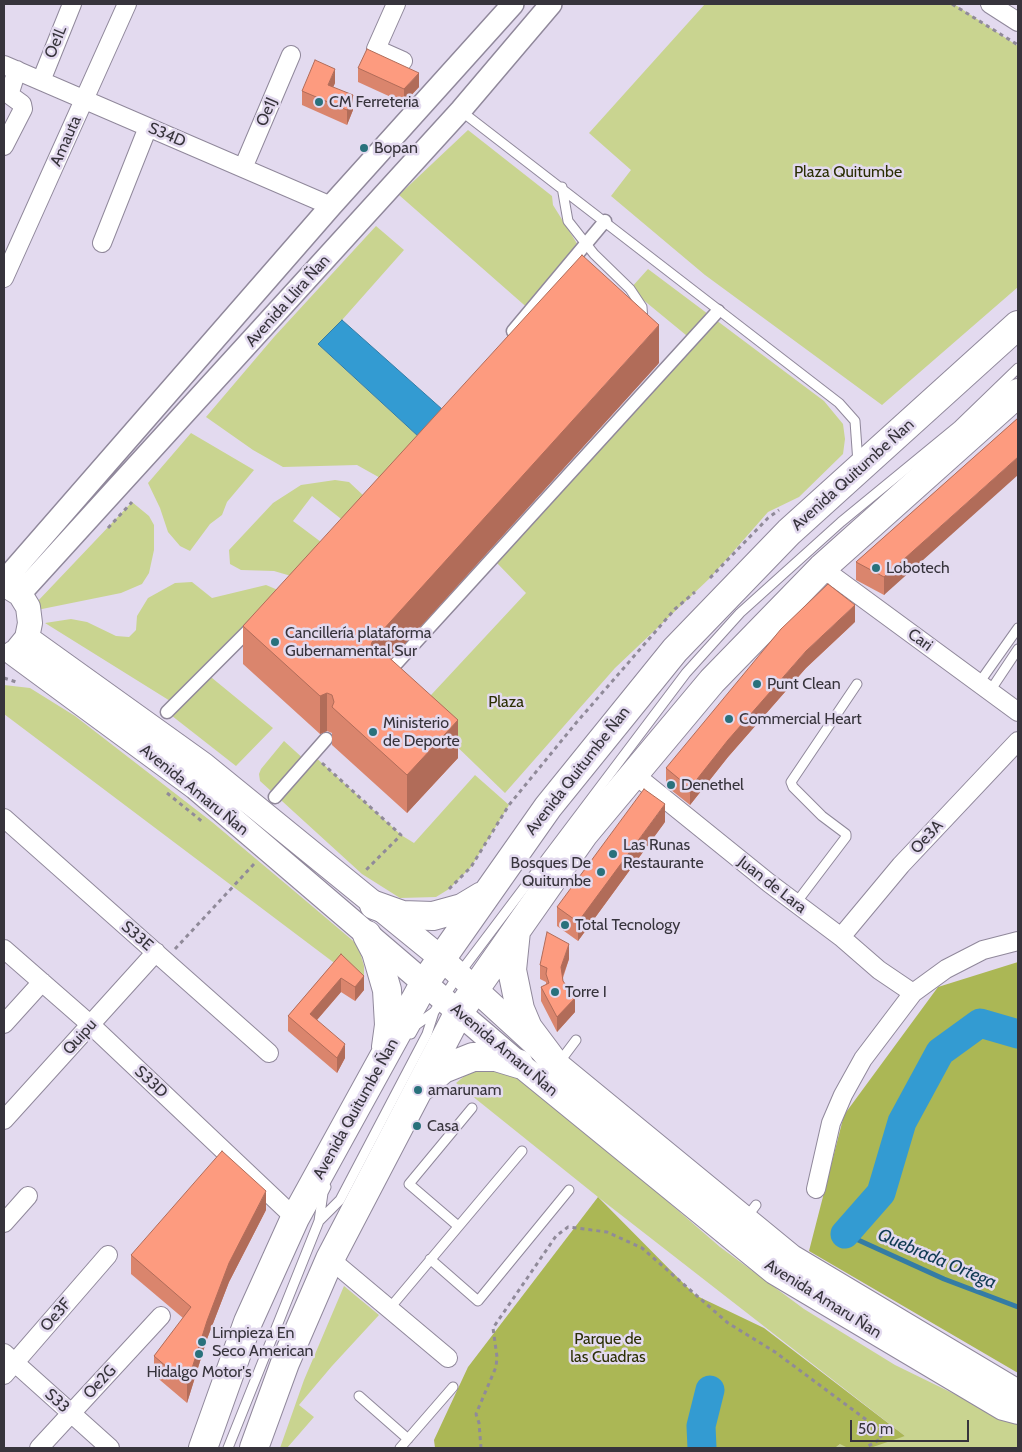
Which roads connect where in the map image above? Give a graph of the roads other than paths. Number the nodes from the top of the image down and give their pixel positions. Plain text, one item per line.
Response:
1 (72, 4) edge
2 (127, 4) edge
3 (396, 4) edge
4 (513, 4) edge
5 (552, 4) edge
6 (990, 4) edge
7 (1018, 22) edge
8 (291, 55) dead end
9 (403, 61) dead end
10 (10, 68) edge
11 (41, 81) junction
12 (84, 100) junction
13 (461, 110) junction
14 (148, 127) junction
15 (4, 146) edge
16 (243, 168) junction
17 (562, 187) junction
18 (331, 206) junction
19 (605, 221) junction
20 (102, 243) dead end
21 (586, 244) junction
22 (4, 278) edge
23 (718, 311) junction
24 (1018, 325) edge
25 (644, 329) edge
26 (507, 338) edge
27 (1018, 368) edge
28 (1018, 393) edge
29 (858, 470) junction
30 (822, 568) junction
31 (9, 586) edge
32 (265, 613) edge
33 (1018, 628) edge
34 (14, 649) edge
35 (1018, 649) edge
36 (856, 684) dead end
37 (378, 686) edge
38 (985, 687) junction
39 (167, 712) dead end
40 (1018, 712) edge
41 (326, 739) dead end
42 (1018, 741) edge
43 (634, 774) junction
44 (275, 797) dead end
45 (4, 818) edge
46 (487, 892) junction
47 (796, 903) junction
48 (374, 905) junction
49 (516, 929) junction
50 (366, 935) junction
51 (841, 937) junction
52 (1018, 941) edge
53 (4, 949) edge
54 (160, 956) junction
55 (458, 974) junction
56 (42, 982) junction
57 (913, 993) junction
58 (440, 1001) junction
59 (4, 1024) edge
60 (91, 1025) junction
61 (576, 1040) dead end
62 (406, 1042) dead end
63 (269, 1053) dead end
64 (555, 1062) junction
65 (519, 1064) junction
66 (382, 1071) junction
67 (418, 1090) junction
68 (472, 1108) dead end
69 (4, 1120) edge
70 (350, 1138) dead end
71 (522, 1151) dead end
72 (330, 1177) dead end
73 (816, 1189) dead end
74 (569, 1190) dead end
75 (28, 1196) dead end
76 (307, 1219) junction
77 (4, 1224) edge
78 (458, 1226) junction
79 (108, 1255) dead end
80 (330, 1259) junction
81 (430, 1259) junction
82 (389, 1309) junction
83 (161, 1316) dead end
84 (452, 1353) dead end
85 (7, 1364) edge
86 (453, 1387) dead end
87 (1018, 1392) edge
88 (359, 1396) dead end
89 (1018, 1412) edge
90 (71, 1413) junction
91 (408, 1439) junction
92 (39, 1448) edge
93 (110, 1448) edge
94 (203, 1448) edge
95 (228, 1448) edge
96 (254, 1448) edge
97 (400, 1448) edge

1 - 11 street, Oe1L
2 - 12 street, Amauta
3 - 9 street
4 - 18 street, Avenida Llira Ñan
5 - 13 street, Avenida Llira Ñan
6 - 7 street
8 - 16 street, Oe1J
10 - 11 street, S34D
10 - 15 street
11 - 12 street, S34D
12 - 14 street, S34D
12 - 22 street, Amauta
13 - 17 lane
13 - 31 street, Avenida Llira Ñan
14 - 16 street, S34D
14 - 20 street
16 - 18 street, S34D
17 - 19 lane
17 - 21 lane
18 - 31 street, Avenida Llira Ñan
19 - 21 street
19 - 23 lane
21 - 25 lane
21 - 26 street
23 - 29 lane
23 - 37 street
24 - 29 main road, Avenida Quitumbe Ñan
27 - 55 lane
28 - 30 main road, Avenida Quitumbe Ñan
29 - 46 main road, Avenida Quitumbe Ñan
30 - 38 street, Cari
30 - 43 main road, Avenida Quitumbe Ñan
31 - 34 main road
32 - 39 street
33 - 38 lane
34 - 48 main road, Avenida Amaru Ñan
34 - 50 main road, Avenida Amaru Ñan
35 - 38 lane
36 - 47 lane
38 - 40 street, Cari
41 - 44 street
42 - 51 street, Oe3A
43 - 47 street, Juan de Lara
43 - 49 main road, Avenida Quitumbe Ñan
45 - 54 street, S33E
46 - 48 main road
46 - 55 main road, Avenida Quitumbe Ñan
47 - 51 street, Juan de Lara
48 - 55 main road, Avenida Amaru Ñan
49 - 55 main road, Avenida Quitumbe Ñan
49 - 64 main road
50 - 58 main road, Avenida Amaru Ñan
50 - 66 main road
51 - 57 street, Juan de Lara
52 - 57 street
53 - 56 street, S33D
54 - 60 street, Quipu
54 - 63 street, S33E
55 - 58 main road, Avenida Quitumbe Ñan
55 - 58 main road, Avenida Quitumbe Ñan
55 - 64 main road, Avenida Amaru Ñan
56 - 59 street
56 - 60 street, S33D
57 - 73 street
58 - 62 lane
58 - 65 main road, Avenida Amaru Ñan
58 - 66 main road, Avenida Quitumbe Ñan
58 - 67 main road, Avenida Quitumbe Ñan
58 - 76 lane
60 - 69 street, Quipu
60 - 76 street, S33D
61 - 64 lane
64 - 87 main road, Avenida Amaru Ñan
65 - 67 main road
65 - 89 main road, Avenida Amaru Ñan
66 - 70 lane
66 - 76 main road, Avenida Quitumbe Ñan
67 - 80 main road, Avenida Quitumbe Ñan
68 - 78 lane
71 - 78 lane
72 - 76 lane
74 - 81 lane
75 - 77 street
76 - 94 main road, Avenida Quitumbe Ñan
76 - 95 lane
78 - 81 lane
79 - 85 street, Oe3F
80 - 82 street
80 - 96 main road, Avenida Quitumbe Ñan
81 - 82 lane
82 - 84 street
83 - 90 street, Oe2G
85 - 90 street, S33
86 - 91 lane
88 - 91 lane
90 - 92 street, Oe2G
90 - 93 street, S33
91 - 97 lane

